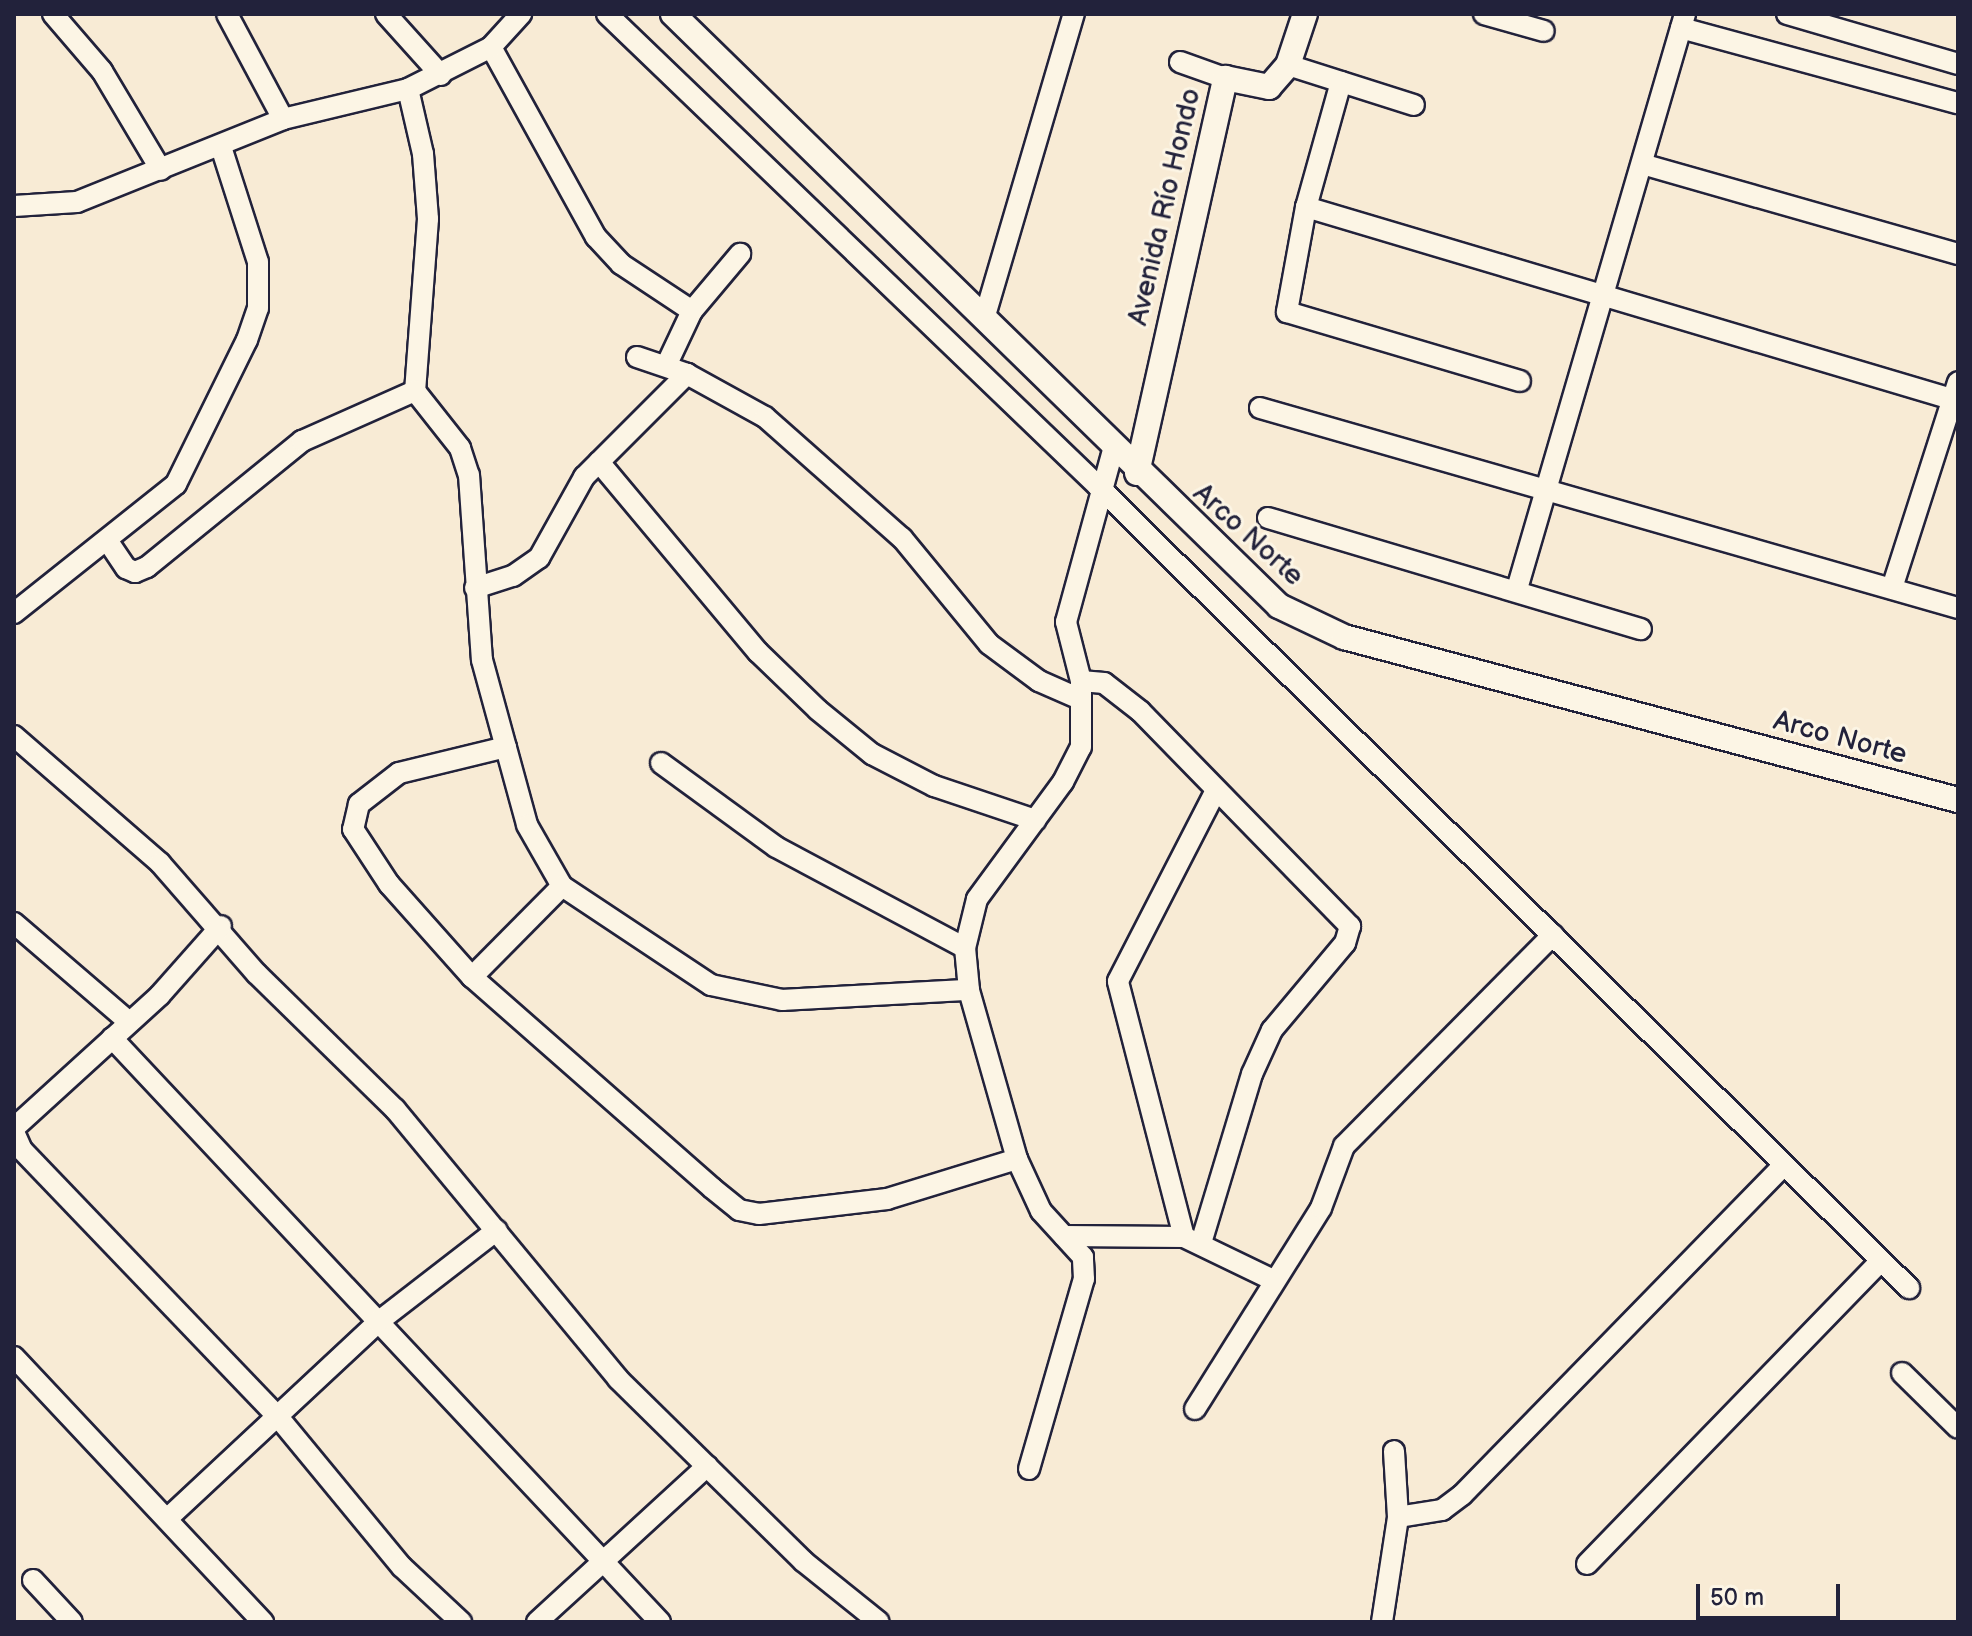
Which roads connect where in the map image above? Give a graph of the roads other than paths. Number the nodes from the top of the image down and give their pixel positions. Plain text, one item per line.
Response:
1 (53, 14) edge
2 (227, 14) edge
3 (386, 14) edge
4 (521, 14) edge
5 (607, 14) edge
6 (673, 14) edge
7 (1074, 14) edge
8 (1305, 14) edge
9 (1484, 14) edge
10 (1787, 14) edge
11 (1683, 21) edge
12 (1544, 31) dead end
13 (491, 47) junction
14 (1180, 62) dead end
15 (1958, 64) edge
16 (1288, 65) junction
17 (441, 75) junction
18 (1225, 78) junction
19 (1341, 82) junction
20 (408, 89) junction
21 (1958, 103) edge
22 (1414, 105) dead end
23 (283, 119) junction
24 (221, 147) junction
25 (1642, 164) junction
26 (161, 170) junction
27 (14, 206) edge
28 (1306, 207) junction
29 (740, 254) dead end
30 (1958, 254) edge
31 (1603, 299) junction
32 (692, 311) junction
33 (984, 319) junction
34 (637, 357) dead end
35 (666, 366) junction
36 (687, 374) junction
37 (1520, 381) dead end
38 (415, 391) junction
39 (1956, 394) edge
40 (1260, 408) dead end
41 (1113, 450) junction
42 (599, 462) junction
43 (1137, 473) junction
44 (1098, 486) junction
45 (1549, 490) junction
46 (1268, 518) dead end
47 (107, 540) junction
48 (475, 588) junction
49 (1892, 588) junction
50 (1517, 589) junction
51 (1958, 608) edge
52 (14, 613) edge
53 (1641, 629) dead end
54 (1080, 690) junction
55 (14, 736) edge
56 (506, 747) junction
57 (661, 763) dead end
58 (1216, 790) junction
59 (1958, 800) edge
60 (1035, 820) junction
61 (562, 886) junction
62 (14, 923) edge
63 (221, 926) junction
64 (1553, 935) junction
65 (965, 948) junction
66 (472, 977) junction
67 (969, 990) junction
68 (129, 1022) junction
69 (112, 1038) junction
70 (14, 1130) edge
71 (1017, 1159) junction
72 (1784, 1165) junction
73 (497, 1230) junction
74 (1064, 1236) junction
75 (1192, 1240) junction
76 (1881, 1261) junction
77 (1273, 1280) junction
78 (1909, 1288) dead end
79 (378, 1322) junction
80 (14, 1357) edge
81 (1902, 1373) dead end
82 (1195, 1409) dead end
83 (279, 1418) junction
84 (1958, 1428) edge
85 (1394, 1451) dead end
86 (707, 1466) junction
87 (1029, 1469) dead end
88 (1398, 1517) junction
89 (167, 1519) junction
90 (603, 1561) junction
91 (1587, 1564) dead end
92 (33, 1580) dead end
93 (72, 1622) edge
94 (263, 1622) edge
95 (461, 1622) edge
96 (537, 1622) edge
97 (660, 1622) edge
98 (879, 1622) edge
99 (1382, 1622) edge

1 - 26 street
2 - 23 street
3 - 17 street
4 - 13 street
5 - 44 street
6 - 33 main road, Arco Norte
7 - 33 street
8 - 16 main road
9 - 12 street
10 - 15 street
11 - 21 street
11 - 25 street
13 - 17 street
13 - 32 street
14 - 18 street
16 - 18 main road, Avenida Río Hondo
16 - 19 street
17 - 20 street
18 - 43 main road, Avenida Río Hondo
19 - 22 street
19 - 28 street
20 - 23 street
20 - 38 street
23 - 24 street
24 - 26 street
24 - 47 street
25 - 30 street
25 - 31 street
26 - 27 street
28 - 31 street
28 - 37 street
29 - 32 street
31 - 39 street
31 - 45 street
32 - 35 street
33 - 41 main road, Arco Norte
34 - 35 street
35 - 36 street
36 - 42 street
36 - 54 street
38 - 47 street
38 - 48 street
39 - 49 street
40 - 45 street
41 - 43 main road, Arco Norte
41 - 44 street
42 - 48 street
42 - 60 street
43 - 59 main road, Arco Norte
44 - 54 street
44 - 64 street
45 - 49 street
45 - 50 street
46 - 50 street
47 - 52 street
48 - 56 street
49 - 51 street
50 - 53 street
54 - 58 street
54 - 60 street
55 - 63 street
56 - 61 street
56 - 66 street
57 - 65 street
58 - 75 street
58 - 75 street
60 - 65 street
61 - 66 street
61 - 67 street
62 - 68 street
63 - 68 street
63 - 73 street
64 - 72 street
64 - 77 street
65 - 67 street
66 - 71 street
67 - 71 street
68 - 69 street
69 - 70 street
69 - 79 street
70 - 83 street
71 - 74 street
72 - 76 street
72 - 88 street
73 - 79 street
73 - 86 street
74 - 75 street
74 - 87 street
75 - 77 street
76 - 78 street
76 - 91 street
77 - 82 street
79 - 83 street
79 - 90 street
80 - 89 street
81 - 84 street
83 - 89 street
83 - 95 street
85 - 88 street
86 - 90 street
86 - 98 street
88 - 99 street
89 - 94 street
90 - 96 street
90 - 97 street
92 - 93 street

